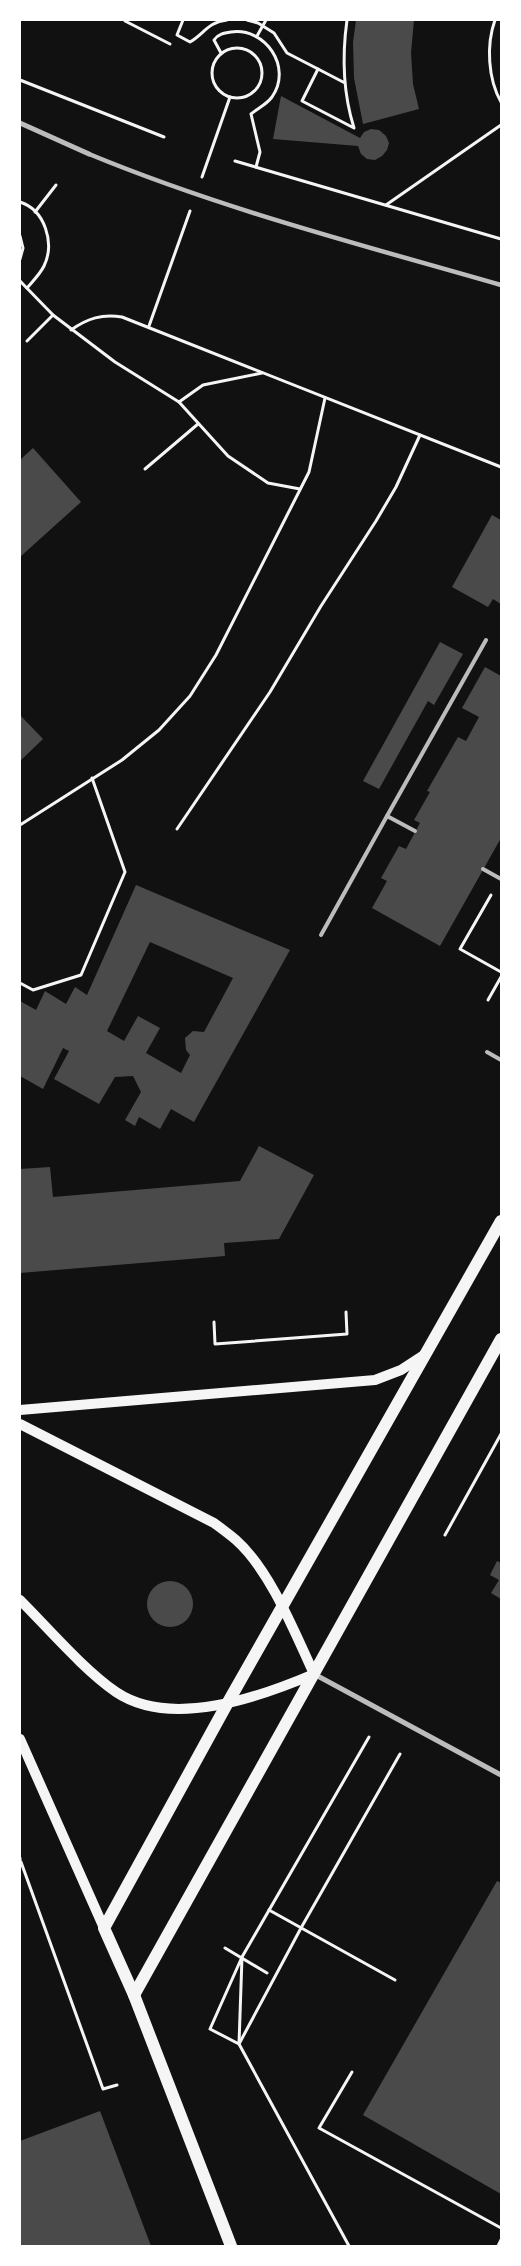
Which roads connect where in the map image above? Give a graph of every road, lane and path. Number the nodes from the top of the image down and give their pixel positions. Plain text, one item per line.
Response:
1 (182, 20) edge
2 (227, 20) edge
3 (247, 20) edge
4 (266, 20) edge
5 (347, 20) edge
6 (494, 20) edge
7 (125, 21) edge
8 (263, 26) junction
9 (257, 36) junction
10 (170, 44) dead end
11 (222, 53) junction
12 (318, 69) junction
13 (20, 80) edge
14 (345, 83) junction
15 (501, 102) edge
16 (20, 124) edge
17 (501, 125) edge
18 (164, 137) dead end
19 (89, 154) joint
20 (235, 161) dead end
21 (256, 168) junction
22 (56, 185) dead end
23 (20, 202) edge
24 (386, 206) junction
25 (35, 212) junction
26 (20, 236) edge
27 (501, 239) edge
28 (20, 259) edge
29 (20, 281) edge
30 (501, 285) edge
31 (27, 288) junction
32 (53, 315) junction
33 (71, 330) junction
34 (27, 341) dead end
35 (263, 373) junction
36 (325, 398) junction
37 (180, 402) junction
38 (198, 424) junction
39 (420, 435) junction
40 (501, 467) edge
41 (145, 469) dead end
42 (300, 489) junction
43 (486, 640) dead end
44 (92, 778) junction
45 (387, 816) junction
46 (20, 825) edge
47 (177, 829) dead end
48 (415, 831) dead end
49 (483, 869) dead end
50 (500, 879) edge
51 (321, 934) dead end
52 (501, 972) edge
53 (501, 977) edge
54 (20, 983) edge
55 (488, 1000) dead end
56 (487, 1052) dead end
57 (501, 1060) edge
58 (501, 1221) edge
59 (346, 1312) dead end
60 (214, 1322) dead end
61 (501, 1339) edge
62 (425, 1355) junction
63 (20, 1410) edge
64 (20, 1424) edge
65 (501, 1434) edge
66 (445, 1535) dead end
67 (20, 1600) edge
68 (282, 1606) junction
69 (314, 1674) junction
70 (227, 1704) junction
71 (369, 1737) dead end
72 (20, 1739) edge
73 (400, 1754) dead end
74 (501, 1775) edge
75 (21, 1861) edge
76 (268, 1910) junction
77 (104, 1928) junction
78 (301, 1928) junction
79 (225, 1948) dead end
80 (242, 1957) junction
81 (268, 1973) dead end
82 (395, 1980) dead end
83 (134, 1995) junction
84 (239, 2044) junction
85 (352, 2072) dead end
86 (117, 2085) dead end
87 (501, 2228) edge
88 (501, 2240) edge
89 (231, 2246) edge
90 (349, 2246) edge
91 (498, 2246) edge

1 - 2 path
3 - 8 path
4 - 8 path
5 - 14 path
6 - 15 path
7 - 10 path
8 - 9 path
8 - 12 path
9 - 11 path
9 - 21 path
11 - 11 path
12 - 14 path
12 - 14 path
13 - 18 path
16 - 19 street
17 - 24 path
19 - 30 street
20 - 21 path
21 - 24 path
22 - 25 path
23 - 25 path
24 - 27 path
25 - 31 path
26 - 28 path
29 - 31 path
31 - 32 path
32 - 33 path
32 - 34 path
33 - 35 path
33 - 37 path
35 - 36 path
35 - 37 path
36 - 39 path
36 - 42 path
37 - 38 path
38 - 41 path
38 - 42 path
39 - 40 path
39 - 47 path
42 - 44 path
43 - 45 lane
44 - 46 path
44 - 54 path
45 - 48 lane
45 - 51 lane
49 - 50 lane
50 - 52 path
53 - 55 path
56 - 57 lane
58 - 62 main road
59 - 60 path
61 - 69 main road
62 - 63 main road
62 - 68 main road
64 - 68 main road
65 - 66 path
67 - 70 main road
68 - 69 main road
68 - 70 main road
69 - 70 main road
69 - 74 street
69 - 83 main road
70 - 77 main road
71 - 76 path
72 - 77 main road
73 - 78 path
75 - 86 path
76 - 78 path
76 - 80 path
77 - 83 main road
78 - 82 path
78 - 84 path
79 - 80 path
80 - 81 path
80 - 84 path
80 - 84 path
83 - 89 main road
84 - 90 path
85 - 87 path
88 - 91 path

